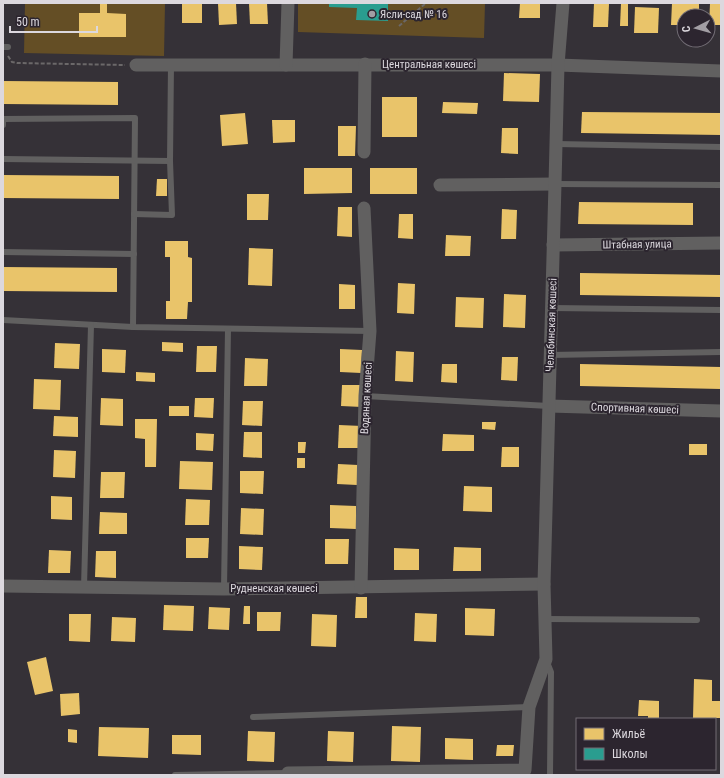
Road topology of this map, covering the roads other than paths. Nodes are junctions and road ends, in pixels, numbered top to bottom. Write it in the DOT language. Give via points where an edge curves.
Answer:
graph roads {
  1 [pos="288,3"];
  2 [pos="563,3"];
  3 [pos="171,64"];
  4 [pos="366,64"];
  5 [pos="136,65"];
  6 [pos="286,65"];
  7 [pos="558,65"];
  8 [pos="721,71"];
  9 [pos="3,125"];
  10 [pos="556,144"];
  11 [pos="721,147"];
  12 [pos="364,152"];
  13 [pos="3,159"];
  14 [pos="135,161"];
  15 [pos="170,161"];
  16 [pos="555,184"];
  17 [pos="440,185"];
  18 [pos="721,185"];
  19 [pos="364,208"];
  20 [pos="134,214"];
  21 [pos="721,243"];
  22 [pos="553,245"];
  23 [pos="3,252"];
  24 [pos="134,254"];
  25 [pos="552,308"];
  26 [pos="721,310"];
  27 [pos="3,320"];
  28 [pos="91,325"];
  29 [pos="133,327"];
  30 [pos="228,329"];
  31 [pos="370,331"];
  32 [pos="721,352"];
  33 [pos="550,355"];
  34 [pos="365,396"];
  35 [pos="549,406"];
  36 [pos="721,411"];
  37 [pos="544,584"];
  38 [pos="3,586"];
  39 [pos="84,587"];
  40 [pos="361,588"];
  41 [pos="224,589"];
  42 [pos="546,618"];
  43 [pos="697,620"];
  44 [pos="546,659"];
  45 [pos="529,707"];
  46 [pos="253,716"];
  47 [pos="288,774"];
  48 [pos="175,775"];
  49 [pos="550,775"];
  1 -- 6 [label="street"];
  2 -- 7 [label="street, Челябинская көшесі"];
  3 -- 5 [label="street, Центральная көшесі"];
  3 -- 6 [label="street, Центральная көшесі"];
  3 -- 15 [label="lane"];
  4 -- 6 [label="street, Центральная көшесі"];
  4 -- 7 [label="street, Центральная көшесі"];
  4 -- 12 [label="street"];
  7 -- 8 [label="street, Центральная көшесі"];
  7 -- 10 [label="street, Челябинская көшесі"];
  9 -- 14 [label="lane" via="3,119 135,118"];
  10 -- 11 [label="lane"];
  10 -- 16 [label="street, Челябинская көшесі"];
  13 -- 14 [label="lane"];
  14 -- 15 [label="lane"];
  14 -- 20 [label="lane"];
  15 -- 20 [label="lane" via="172,215"];
  16 -- 17 [label="street"];
  16 -- 18 [label="lane"];
  16 -- 22 [label="street, Челябинская көшесі"];
  19 -- 31 [label="street, Водяная көшесі"];
  20 -- 24 [label="lane"];
  21 -- 22 [label="street, Штабная улица"];
  22 -- 25 [label="street, Челябинская көшесі"];
  23 -- 24 [label="lane"];
  24 -- 29 [label="lane"];
  25 -- 26 [label="lane"];
  25 -- 33 [label="street, Челябинская көшесі"];
  27 -- 28 [label="lane"];
  28 -- 29 [label="lane"];
  28 -- 39 [label="lane"];
  29 -- 30 [label="lane"];
  30 -- 31 [label="lane"];
  30 -- 41 [label="lane"];
  31 -- 34 [label="street, Водяная көшесі"];
  32 -- 33 [label="lane"];
  33 -- 35 [label="street, Челябинская көшесі"];
  34 -- 35 [label="lane"];
  34 -- 40 [label="street, Водяная көшесі"];
  35 -- 36 [label="street, Спортивная көшесі"];
  35 -- 37 [label="street, Челябинская көшесі"];
  37 -- 40 [label="street, Рудненская көшесі"];
  37 -- 42 [label="street, Челябинская көшесі"];
  38 -- 39 [label="street, Рудненская көшесі"];
  39 -- 41 [label="street, Рудненская көшесі"];
  40 -- 41 [label="street, Рудненская көшесі"];
  42 -- 43 [label="lane"];
  42 -- 44 [label="street, Челябинская көшесі"];
  44 -- 45 [label="street, Челябинская көшесі"];
  44 -- 49 [label="lane" via="551,672"];
  45 -- 46 [label="lane"];
  45 -- 47 [label="street, Челябинская көшесі" via="525,770"];
  47 -- 48 [label="lane"];
}
